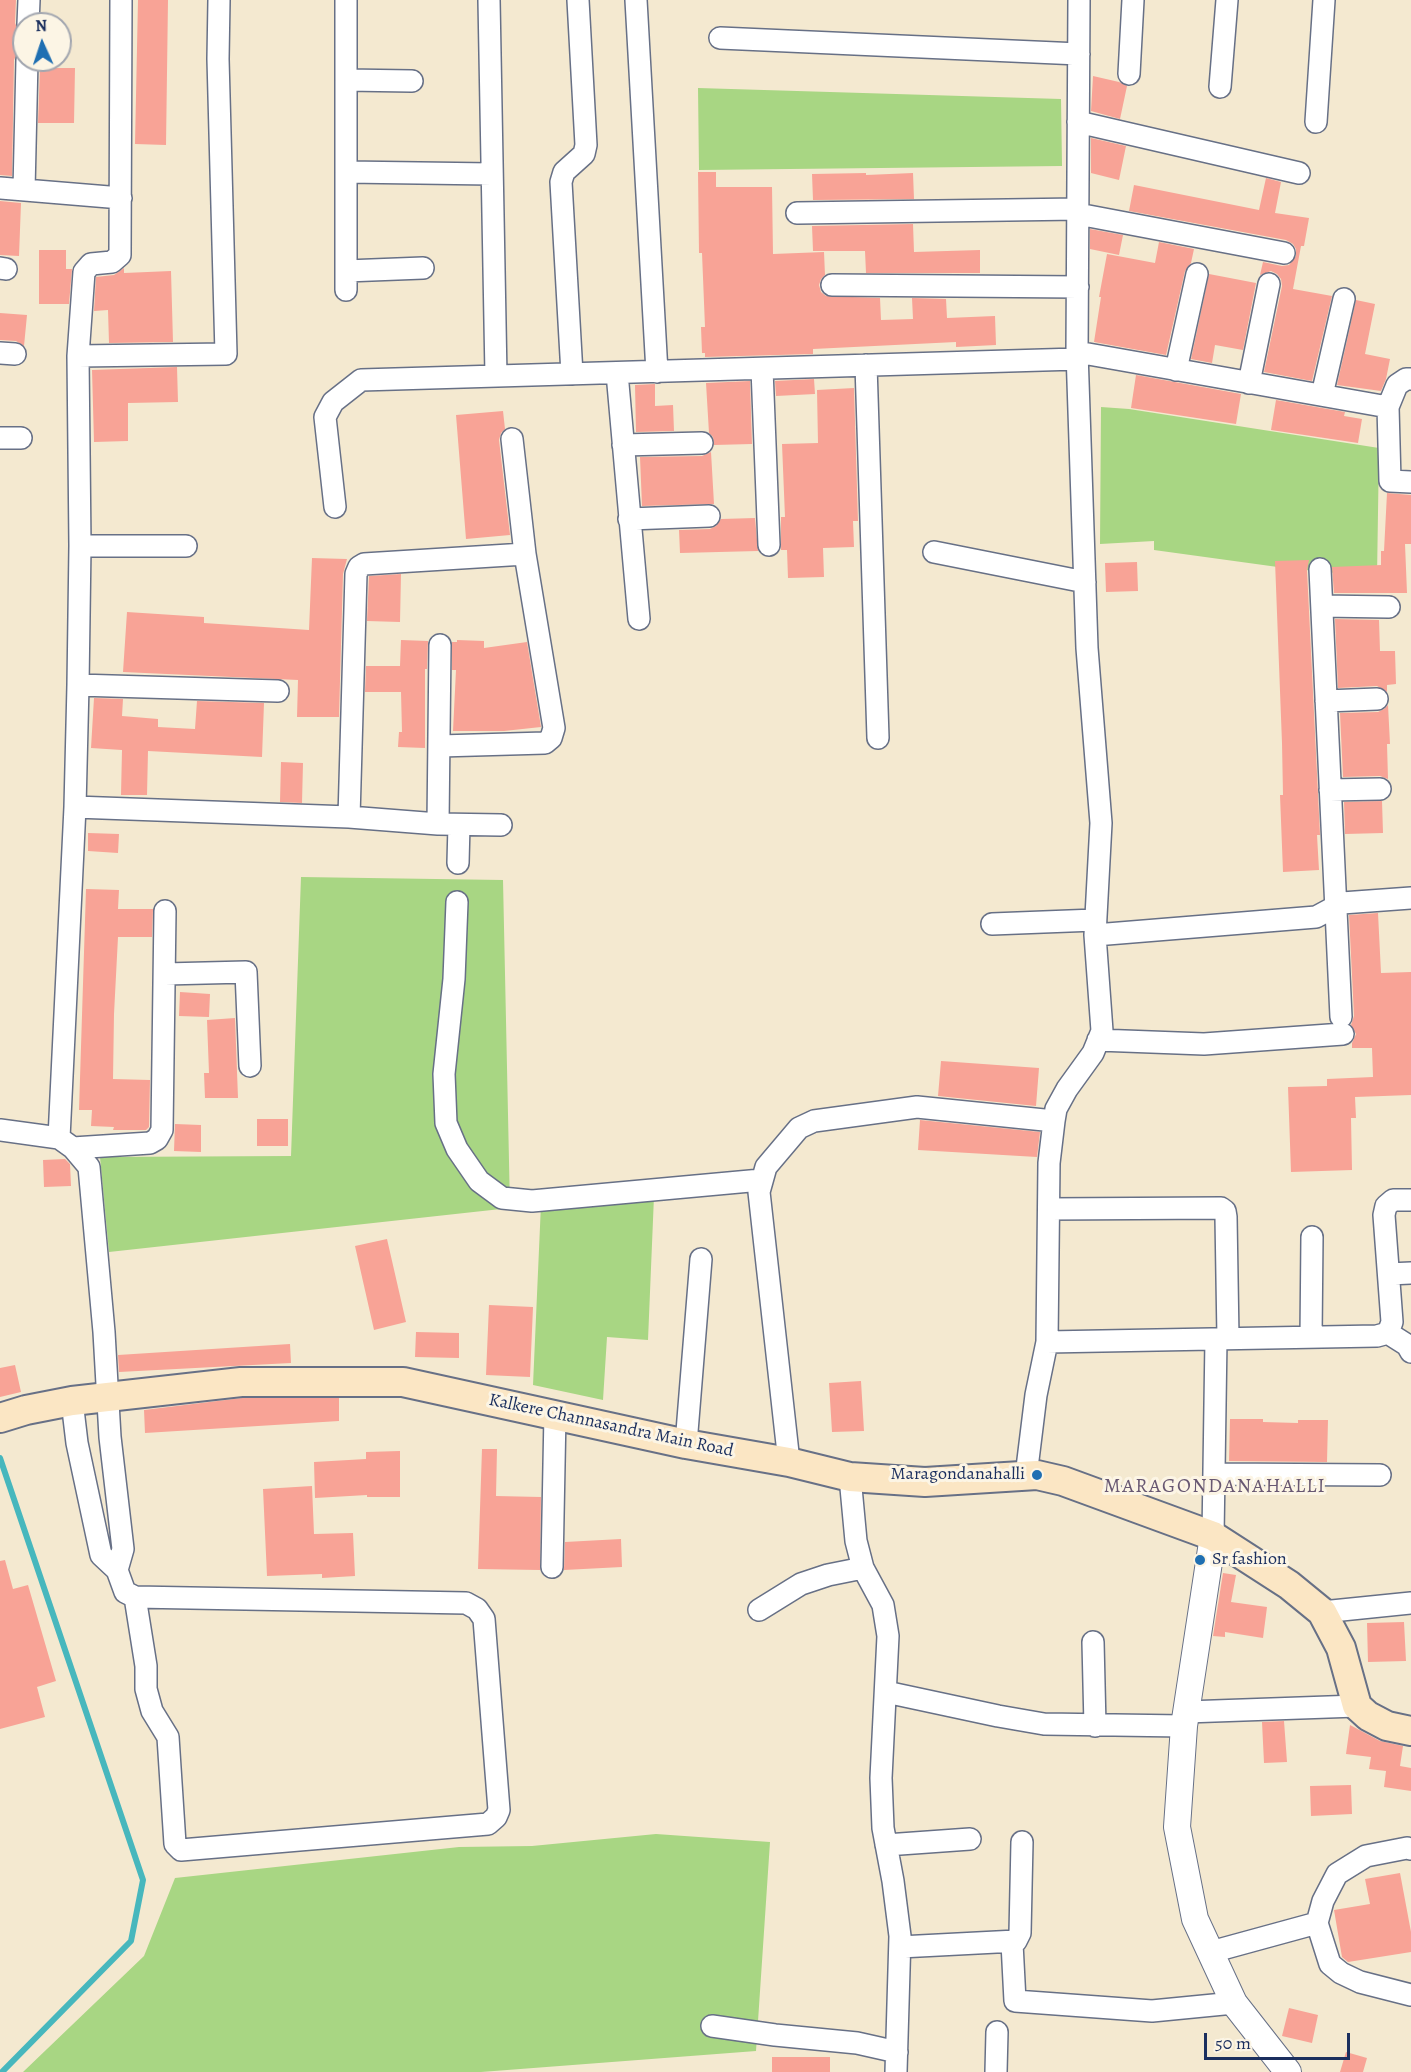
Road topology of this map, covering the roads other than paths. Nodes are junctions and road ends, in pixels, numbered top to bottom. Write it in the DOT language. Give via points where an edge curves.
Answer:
graph roads {
  1 [pos="121,0"];
  2 [pos="219,0"];
  3 [pos="346,0"];
  4 [pos="489,0"];
  5 [pos="578,0"];
  6 [pos="636,0"];
  7 [pos="1079,0"];
  8 [pos="1132,0"];
  9 [pos="1227,0"];
  10 [pos="1324,0"];
  11 [pos="720,38"];
  12 [pos="1079,54"];
  13 [pos="27,72"];
  14 [pos="1129,74"];
  15 [pos="346,80"];
  16 [pos="412,81"];
  17 [pos="1220,87"];
  18 [pos="1078,122"];
  19 [pos="1316,122"];
  20 [pos="346,172"];
  21 [pos="1299,173"];
  22 [pos="492,174"];
  23 [pos="0,188"];
  24 [pos="24,190"];
  25 [pos="121,198"];
  26 [pos="1078,212"];
  27 [pos="796,213"];
  28 [pos="1284,253"];
  29 [pos="423,268"];
  30 [pos="1197,274"];
  31 [pos="1269,284"];
  32 [pos="832,285"];
  33 [pos="1078,286"];
  34 [pos="1344,299"];
  35 [pos="78,356"];
  36 [pos="1077,356"];
  37 [pos="866,365"];
  38 [pos="762,369"];
  39 [pos="1176,370"];
  40 [pos="657,372"];
  41 [pos="617,373"];
  42 [pos="572,374"];
  43 [pos="496,376"];
  44 [pos="1411,379"];
  45 [pos="1249,383"];
  46 [pos="1322,395"];
  47 [pos="1388,407"];
  48 [pos="0,438"];
  49 [pos="21,438"];
  50 [pos="512,439"];
  51 [pos="702,443"];
  52 [pos="623,445"];
  53 [pos="1411,482"];
  54 [pos="335,507"];
  55 [pos="709,516"];
  56 [pos="629,519"];
  57 [pos="769,545"];
  58 [pos="80,546"];
  59 [pos="186,546"];
  60 [pos="934,552"];
  61 [pos="525,555"];
  62 [pos="1320,569"];
  63 [pos="1085,582"];
  64 [pos="1322,606"];
  65 [pos="1389,607"];
  66 [pos="639,619"];
  67 [pos="440,645"];
  68 [pos="78,685"];
  69 [pos="278,691"];
  70 [pos="1377,699"];
  71 [pos="1326,701"];
  72 [pos="878,738"];
  73 [pos="440,746"];
  74 [pos="1380,789"];
  75 [pos="1330,790"];
  76 [pos="75,807"];
  77 [pos="349,817"];
  78 [pos="438,824"];
  79 [pos="459,825"];
  80 [pos="501,825"];
  81 [pos="458,863"];
  82 [pos="1411,898"];
  83 [pos="456,902"];
  84 [pos="1336,906"];
  85 [pos="165,911"];
  86 [pos="992,924"];
  87 [pos="1095,927"];
  88 [pos="165,974"];
  89 [pos="1098,1040"];
  90 [pos="250,1066"];
  91 [pos="1054,1121"];
  92 [pos="0,1130"];
  93 [pos="66,1143"];
  94 [pos="761,1180"];
  95 [pos="1411,1200"];
  96 [pos="1049,1209"];
  97 [pos="1312,1237"];
  98 [pos="701,1259"];
  99 [pos="1411,1273"];
  100 [pos="1389,1275"];
  101 [pos="1389,1333"];
  102 [pos="1311,1337"];
  103 [pos="1222,1338"];
  104 [pos="1047,1342"];
  105 [pos="1411,1352"];
  106 [pos="107,1396"];
  107 [pos="72,1401"];
  108 [pos="555,1414"];
  109 [pos="0,1418"];
  110 [pos="686,1444"];
  111 [pos="789,1462"];
  112 [pos="1214,1474"];
  113 [pos="1380,1475"];
  114 [pos="1026,1476"];
  115 [pos="850,1477"];
  116 [pos="1213,1536"];
  117 [pos="552,1567"];
  118 [pos="863,1568"];
  119 [pos="117,1570"];
  120 [pos="135,1597"];
  121 [pos="1411,1603"];
  122 [pos="759,1610"];
  123 [pos="1322,1612"];
  124 [pos="1093,1642"];
  125 [pos="886,1692"];
  126 [pos="1357,1706"];
  127 [pos="1185,1719"];
  128 [pos="1095,1726"];
  129 [pos="1411,1731"];
  130 [pos="970,1839"];
  131 [pos="1022,1842"];
  132 [pos="886,1845"];
  133 [pos="1411,1849"];
  134 [pos="1317,1923"];
  135 [pos="1012,1942"];
  136 [pos="900,1947"];
  137 [pos="1210,1952"];
  138 [pos="1411,1995"];
  139 [pos="1234,2003"];
  140 [pos="712,2026"];
  141 [pos="997,2032"];
  142 [pos="896,2062"];
  143 [pos="996,2072"];
  144 [pos="1288,2072"];
  1 -- 25 [label="street"];
  2 -- 35 [label="street" via="226,354"];
  3 -- 15 [label="street"];
  4 -- 22 [label="street"];
  5 -- 42 [label="street" via="586,145 584,154 564,172 561,182"];
  6 -- 40 [label="street"];
  7 -- 12 [label="street"];
  8 -- 14 [label="street"];
  9 -- 17 [label="street"];
  10 -- 19 [label="street"];
  11 -- 12 [label="street"];
  12 -- 18 [label="street"];
  13 -- 24 [label="street"];
  15 -- 16 [label="street"];
  15 -- 20 [label="street"];
  18 -- 21 [label="street"];
  18 -- 26 [label="street"];
  20 -- 22 [label="street"];
  20 -- 29 [label="street" via="346,280"];
  22 -- 43 [label="street"];
  23 -- 24 [label="street"];
  24 -- 25 [label="street"];
  25 -- 35 [label="street" via="120,255 112,262 91,264 84,272"];
  26 -- 27 [label="street"];
  26 -- 28 [label="street"];
  26 -- 33 [label="street"];
  30 -- 39 [label="street"];
  31 -- 45 [label="street"];
  32 -- 33 [label="street"];
  33 -- 36 [label="street"];
  34 -- 46 [label="street"];
  35 -- 58 [label="street"];
  36 -- 37 [label="street"];
  36 -- 39 [label="street"];
  36 -- 63 [label="street"];
  37 -- 38 [label="street"];
  37 -- 72 [label="street"];
  38 -- 40 [label="street"];
  38 -- 57 [label="street"];
  39 -- 45 [label="street"];
  40 -- 41 [label="street"];
  41 -- 42 [label="street"];
  41 -- 52 [label="street"];
  42 -- 43 [label="street"];
  43 -- 54 [label="street" via="362,380 333,402 325,417"];
  44 -- 47 [label="street" via="1397,386"];
  45 -- 46 [label="street"];
  46 -- 47 [label="street"];
  47 -- 53 [label="street" via="1390,481"];
  48 -- 49 [label="street"];
  50 -- 61 [label="street"];
  51 -- 52 [label="street"];
  52 -- 56 [label="street"];
  55 -- 56 [label="street"];
  56 -- 66 [label="street"];
  58 -- 59 [label="street"];
  58 -- 68 [label="street"];
  60 -- 63 [label="street"];
  61 -- 73 [label="street" via="554,728 551,738 545,743"];
  61 -- 77 [label="street" via="359,567"];
  62 -- 64 [label="street"];
  63 -- 87 [label="street" via="1101,823"];
  64 -- 65 [label="street"];
  64 -- 71 [label="street"];
  67 -- 73 [label="street"];
  68 -- 69 [label="street"];
  68 -- 76 [label="street"];
  70 -- 71 [label="street"];
  71 -- 75 [label="street"];
  73 -- 78 [label="street"];
  74 -- 75 [label="street"];
  75 -- 84 [label="street"];
  76 -- 77 [label="street"];
  76 -- 93 [label="street"];
  77 -- 78 [label="street"];
  78 -- 79 [label="street"];
  79 -- 80 [label="street"];
  79 -- 81 [label="street"];
  82 -- 84 [label="street"];
  83 -- 94 [label="street" via="454,979 444,1074 446,1123 457,1149 479,1181 502,1198 532,1202"];
  84 -- 87 [label="street" via="1316,917"];
  84 -- 89 [label="street" via="1342,1026 1204,1044"];
  85 -- 88 [label="street"];
  86 -- 87 [label="street"];
  87 -- 89 [label="street" via="1102,1031"];
  88 -- 90 [label="street" via="246,972"];
  88 -- 93 [label="street" via="162,1130 158,1139 150,1143"];
  89 -- 91 [label="street" via="1056,1109"];
  91 -- 94 [label="street" via="917,1107 814,1121 799,1128 766,1167"];
  91 -- 96 [label="street"];
  92 -- 93 [label="street"];
  93 -- 106 [label="street" via="89,1167"];
  94 -- 111 [label="street" via="759,1192"];
  95 -- 100 [label="street" via="1393,1200 1386,1206"];
  96 -- 103 [label="street" via="1221,1208 1226,1217"];
  96 -- 104 [label="street"];
  97 -- 102 [label="street"];
  98 -- 110 [label="street"];
  99 -- 100 [label="street"];
  100 -- 101 [label="street"];
  101 -- 102 [label="street"];
  101 -- 105 [label="street"];
  102 -- 103 [label="street"];
  103 -- 104 [label="street"];
  103 -- 112 [label="street"];
  104 -- 114 [label="street"];
  106 -- 107 [label="main road, Kalkere Channasandra Main Road"];
  106 -- 108 [label="main road, Kalkere Channasandra Main Road" via="241,1382 403,1382"];
  106 -- 119 [label="street" via="123,1549"];
  107 -- 109 [label="main road, Kalkere Channasandra Main Road"];
  107 -- 119 [label="street" via="101,1555"];
  108 -- 110 [label="main road, Kalkere Channasandra Main Road"];
  108 -- 117 [label="street"];
  110 -- 111 [label="main road, Kalkere Channasandra Main Road"];
  111 -- 115 [label="main road, Kalkere Channasandra Main Road"];
  112 -- 113 [label="street"];
  112 -- 116 [label="street"];
  114 -- 115 [label="main road, Kalkere Channasandra Main Road" via="925,1482"];
  114 -- 116 [label="main road, Kalkere Channasandra Main Road" via="1063,1481"];
  115 -- 118 [label="street" via="856,1541"];
  116 -- 123 [label="main road, Kalkere Channasandra Main Road" via="1289,1585"];
  116 -- 127 [label="street"];
  118 -- 122 [label="street" via="801,1584"];
  118 -- 125 [label="street" via="883,1605 888,1636"];
  119 -- 120 [label="street" via="125,1592"];
  120 -- 120 [label="street" via="146,1689 152,1711 168,1737 175,1844 182,1850 488,1824 496,1817 499,1810 484,1619 477,1609 466,1603"];
  121 -- 123 [label="street"];
  123 -- 126 [label="main road" via="1341,1648"];
  124 -- 128 [label="street"];
  125 -- 128 [label="street" via="1044,1724"];
  125 -- 132 [label="street" via="881,1778"];
  126 -- 127 [label="street"];
  126 -- 129 [label="main road" via="1387,1726"];
  127 -- 128 [label="street"];
  127 -- 137 [label="street" via="1177,1827 1195,1919"];
  130 -- 132 [label="street"];
  131 -- 135 [label="street" via="1020,1934"];
  132 -- 136 [label="street"];
  133 -- 134 [label="street" via="1366,1856 1337,1874"];
  134 -- 137 [label="street"];
  134 -- 138 [label="street" via="1330,1964 1341,1973 1359,1982"];
  135 -- 136 [label="street"];
  135 -- 139 [label="street" via="1015,2001 1152,2011"];
  136 -- 142 [label="street"];
  137 -- 139 [label="street"];
  139 -- 144 [label="street"];
  140 -- 142 [label="street" via="857,2043"];
  141 -- 143 [label="street"];
}
